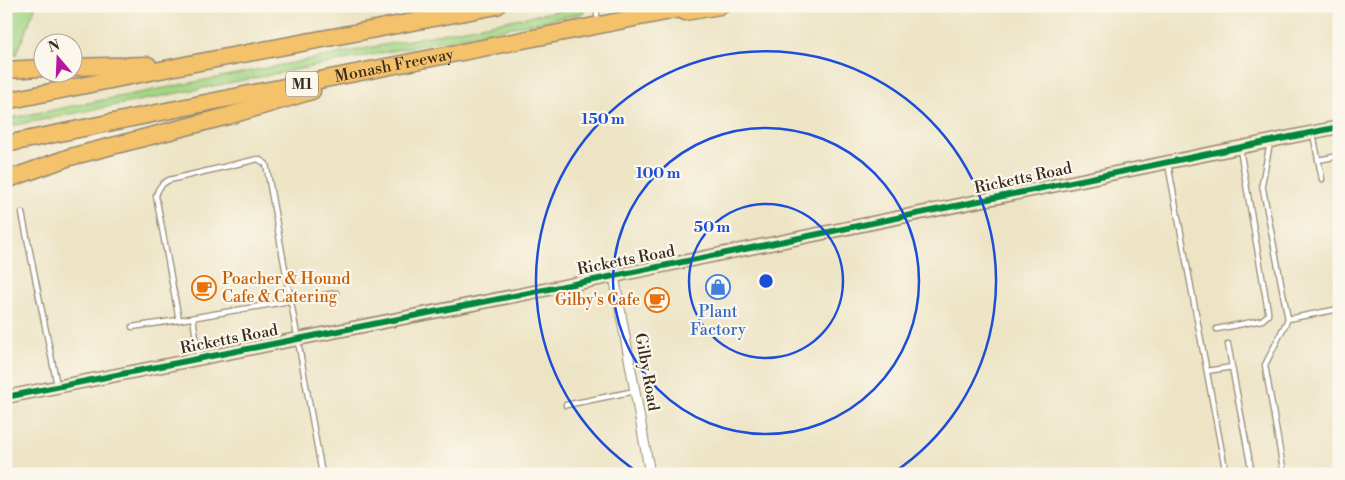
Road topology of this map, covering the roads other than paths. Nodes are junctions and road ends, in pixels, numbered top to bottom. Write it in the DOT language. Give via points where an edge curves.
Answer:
graph roads {
  1 [pos="497,6"];
  2 [pos="603,6"];
  3 [pos="696,6"];
  4 [pos="720,6"];
  5 [pos="599,25"];
  6 [pos="195,63"];
  7 [pos="393,66"];
  8 [pos="82,67"];
  9 [pos="32,69"];
  10 [pos="6,70"];
  11 [pos="6,101"];
  12 [pos="1339,127"];
  13 [pos="1313,132"];
  14 [pos="1270,141"];
  15 [pos="6,144"];
  16 [pos="1240,148"];
  17 [pos="1339,156"];
  18 [pos="1318,160"];
  19 [pos="1168,162"];
  20 [pos="1322,179"];
  21 [pos="6,180"];
  22 [pos="22,214"];
  23 [pos="614,276"];
  24 [pos="336,293"];
  25 [pos="292,301"];
  26 [pos="1339,308"];
  27 [pos="192,318"];
  28 [pos="1288,319"];
  29 [pos="178,320"];
  30 [pos="132,327"];
  31 [pos="1216,329"];
  32 [pos="299,339"];
  33 [pos="1228,344"];
  34 [pos="199,358"];
  35 [pos="1232,367"];
  36 [pos="1207,371"];
  37 [pos="57,387"];
  38 [pos="635,391"];
  39 [pos="6,397"];
  40 [pos="566,405"];
  41 [pos="322,474"];
  42 [pos="650,474"];
  43 [pos="1226,474"];
  44 [pos="1252,474"];
  45 [pos="1284,474"];
  1 -- 6 [label="highway"];
  2 -- 5 [label="lane" via="596,8"];
  3 -- 5 [label="highway, Monash Freeway / M1"];
  4 -- 5 [label="highway"];
  5 -- 7 [label="highway, Monash Freeway / M1"];
  6 -- 8 [label="highway"];
  6 -- 11 [label="highway"];
  7 -- 15 [label="highway, Monash Freeway / M1"];
  7 -- 21 [label="highway" via="228,116 70,157"];
  9 -- 10 [label="highway"];
  12 -- 13 [label="street, Ricketts Road"];
  13 -- 14 [label="street, Ricketts Road"];
  13 -- 18 [label="lane"];
  14 -- 16 [label="street, Ricketts Road"];
  14 -- 28 [label="lane" via="1262,184"];
  16 -- 19 [label="street, Ricketts Road"];
  16 -- 31 [label="lane" via="1268,311 1262,320"];
  17 -- 18 [label="lane"];
  18 -- 20 [label="lane"];
  19 -- 23 [label="street, Ricketts Road"];
  19 -- 36 [label="lane"];
  22 -- 37 [label="lane"];
  23 -- 32 [label="street, Ricketts Road"];
  23 -- 38 [label="street, Gilby Road"];
  24 -- 25 [label="lane"];
  25 -- 27 [label="lane"];
  25 -- 29 [label="lane" via="266,164 258,159 169,180 158,189 156,196"];
  25 -- 32 [label="lane"];
  26 -- 28 [label="lane"];
  27 -- 29 [label="lane"];
  27 -- 34 [label="lane"];
  28 -- 45 [label="lane" via="1265,365"];
  29 -- 30 [label="lane"];
  32 -- 34 [label="street, Ricketts Road"];
  32 -- 41 [label="lane"];
  33 -- 35 [label="lane"];
  34 -- 37 [label="street, Ricketts Road"];
  35 -- 36 [label="lane"];
  35 -- 44 [label="lane"];
  36 -- 43 [label="lane"];
  37 -- 39 [label="street, Ricketts Road"];
  38 -- 40 [label="lane"];
  38 -- 42 [label="street, Gilby Road"];
}
